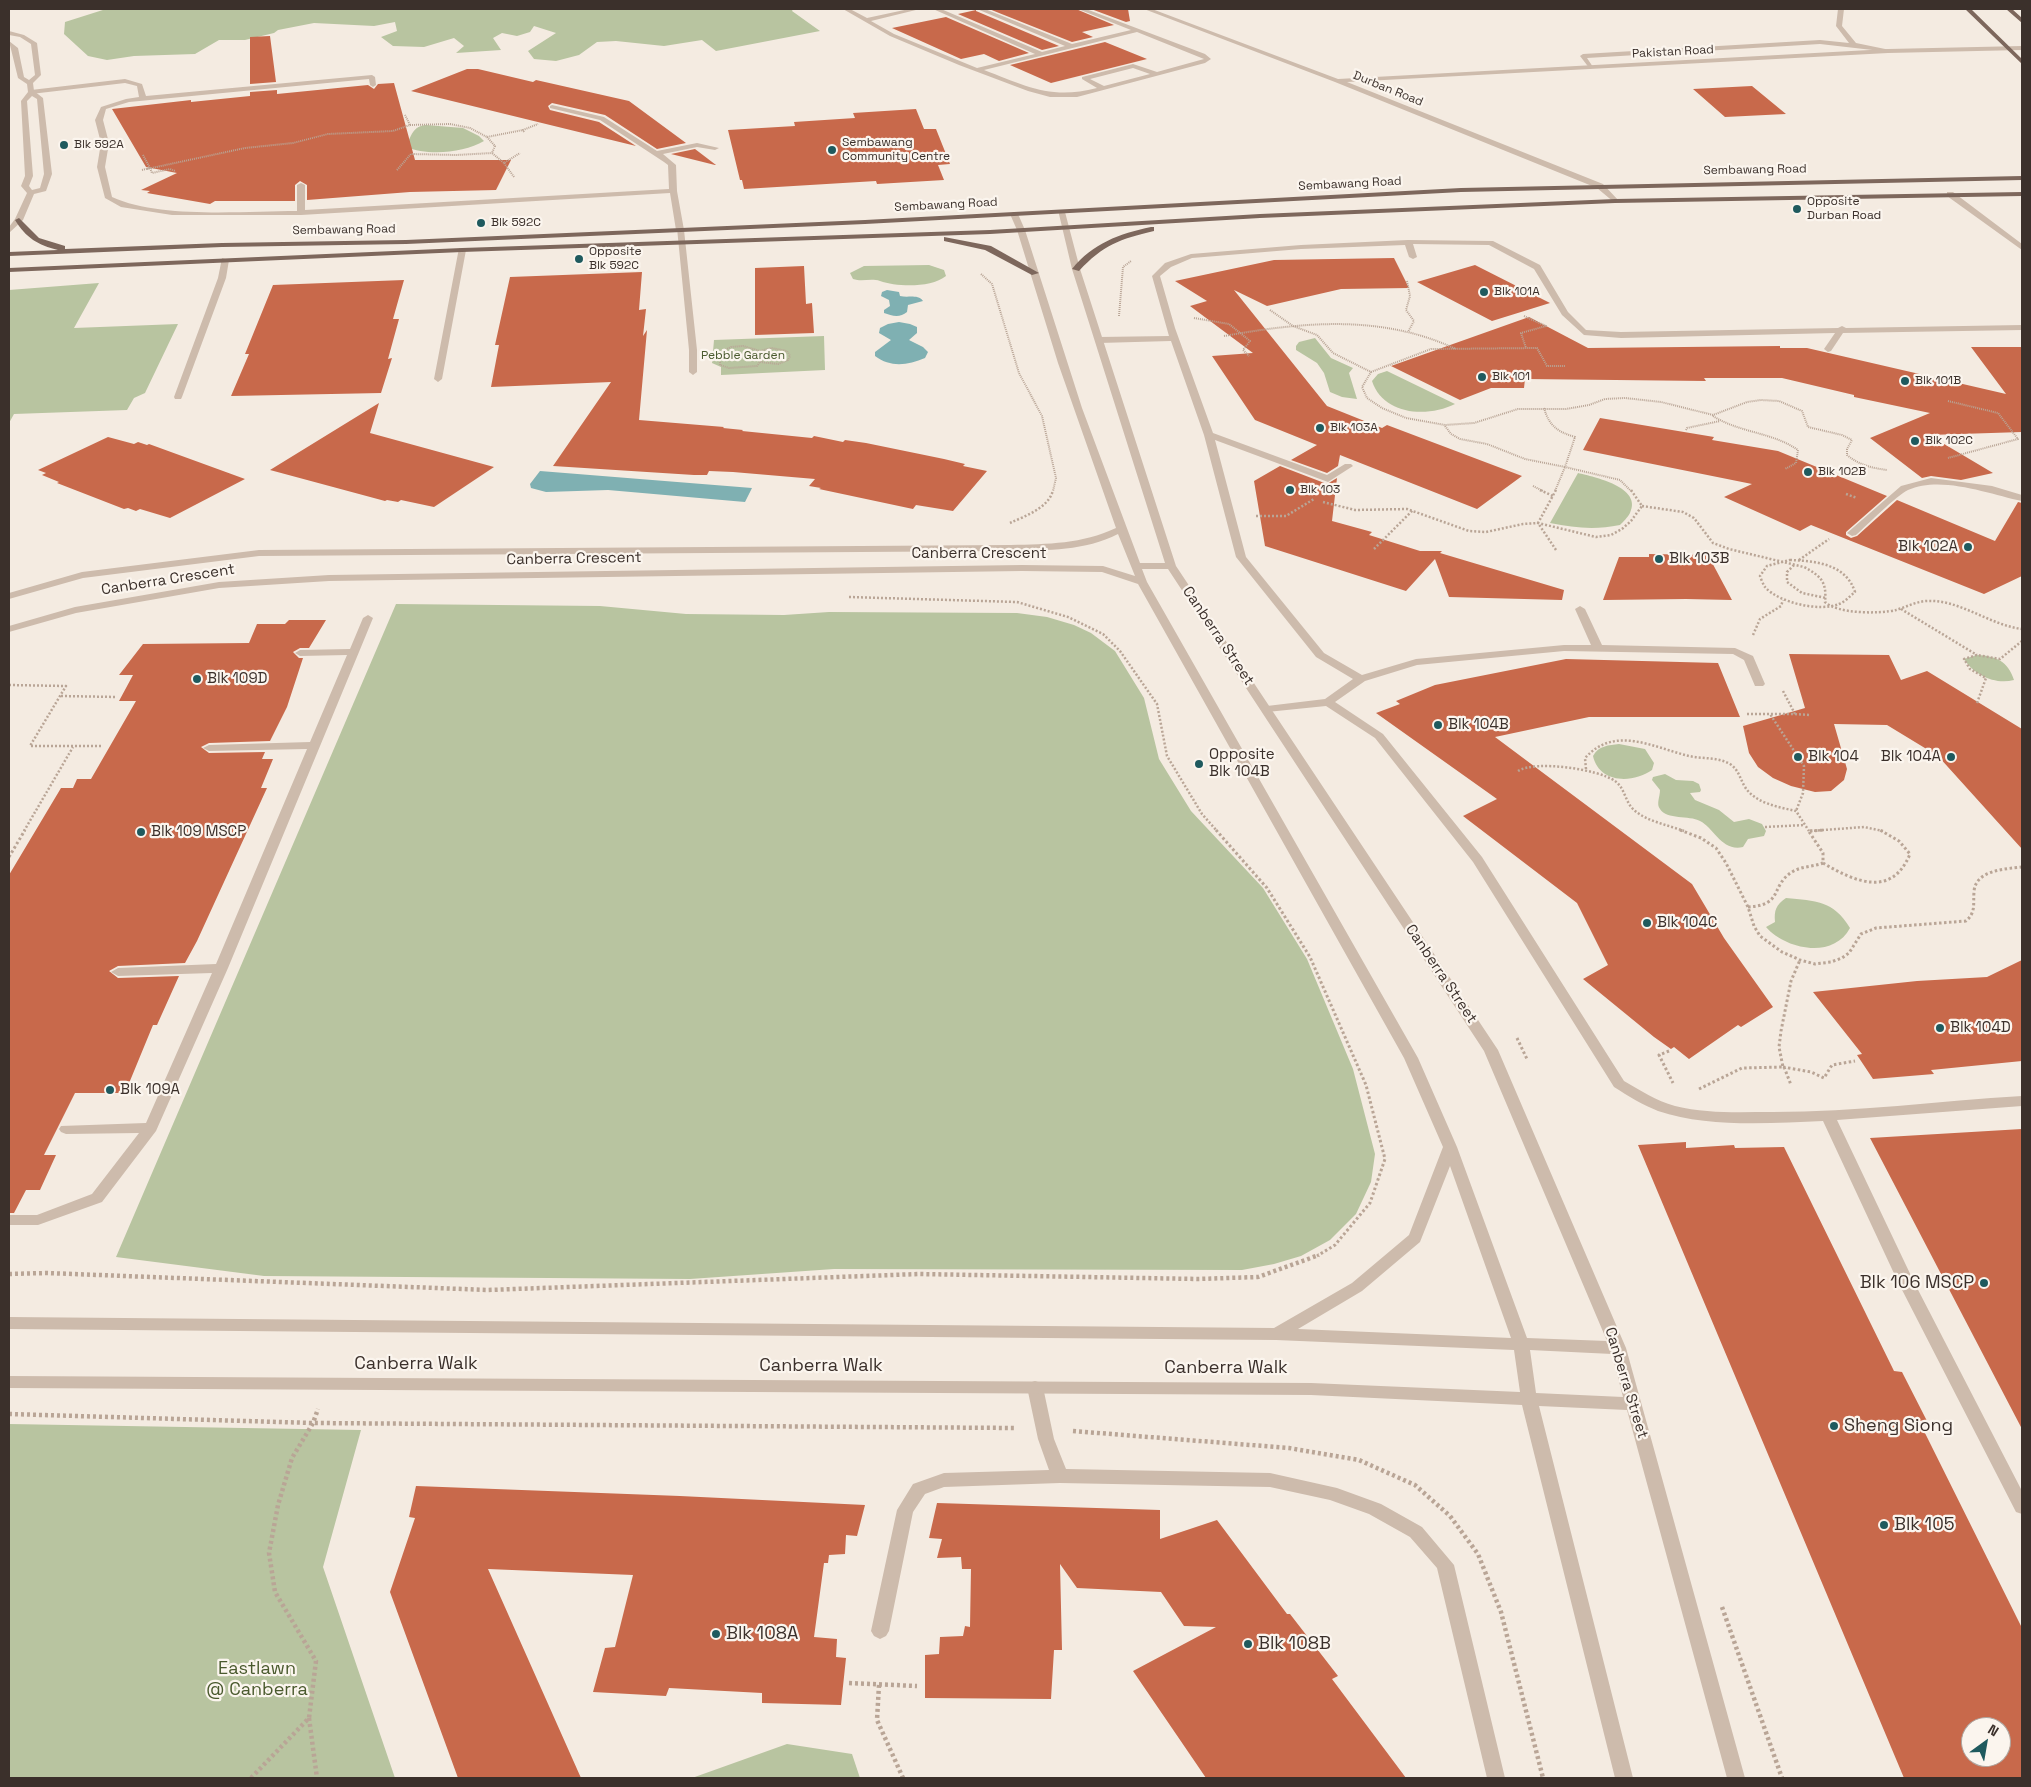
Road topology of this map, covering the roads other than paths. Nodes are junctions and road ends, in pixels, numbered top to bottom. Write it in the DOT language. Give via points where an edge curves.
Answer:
graph roads {
  1 [pos="846,9"];
  2 [pos="917,9"];
  3 [pos="936,9"];
  4 [pos="980,9"];
  5 [pos="1081,9"];
  6 [pos="1147,9"];
  7 [pos="1841,9"];
  8 [pos="1968,9"];
  9 [pos="2009,9"];
  10 [pos="866,20"];
  11 [pos="2022,21"];
  12 [pos="1138,30"];
  13 [pos="11,34"];
  14 [pos="9,43"];
  15 [pos="1854,45"];
  16 [pos="1073,46"];
  17 [pos="2010,48"];
  18 [pos="2022,48"];
  19 [pos="1888,51"];
  20 [pos="1042,54"];
  21 [pos="2022,62"];
  22 [pos="1590,67"];
  23 [pos="977,70"];
  24 [pos="1157,74"];
  25 [pos="1337,81"];
  26 [pos="30,83"];
  27 [pos="373,84"];
  28 [pos="1103,88"];
  29 [pos="31,92"];
  30 [pos="143,98"];
  31 [pos="552,107"];
  32 [pos="714,148"];
  33 [pos="656,153"];
  34 [pos="2022,178"];
  35 [pos="301,186"];
  36 [pos="1600,186"];
  37 [pos="673,191"];
  38 [pos="31,193"];
  39 [pos="1950,194"];
  40 [pos="2022,194"];
  41 [pos="1615,201"];
  42 [pos="1061,212"];
  43 [pos="301,213"];
  44 [pos="1014,214"];
  45 [pos="19,220"];
  46 [pos="1188,220"];
  47 [pos="1065,228"];
  48 [pos="680,230"];
  49 [pos="1022,230"];
  50 [pos="9,231"];
  51 [pos="915,234"];
  52 [pos="1408,242"];
  53 [pos="680,243"];
  54 [pos="2022,248"];
  55 [pos="462,250"];
  56 [pos="76,252"];
  57 [pos="9,254"];
  58 [pos="1414,257"];
  59 [pos="225,260"];
  60 [pos="1076,269"];
  61 [pos="9,270"];
  62 [pos="1034,273"];
  63 [pos="2022,327"];
  64 [pos="1842,329"];
  65 [pos="1176,338"];
  66 [pos="1100,340"];
  67 [pos="1828,349"];
  68 [pos="693,372"];
  69 [pos="438,379"];
  70 [pos="178,397"];
  71 [pos="1209,435"];
  72 [pos="1348,466"];
  73 [pos="2022,498"];
  74 [pos="1122,529"];
  75 [pos="1852,533"];
  76 [pos="1136,566"];
  77 [pos="1171,566"];
  78 [pos="1142,582"];
  79 [pos="9,596"];
  80 [pos="1580,609"];
  81 [pos="368,618"];
  82 [pos="9,628"];
  83 [pos="1598,648"];
  84 [pos="354,652"];
  85 [pos="300,653"];
  86 [pos="1361,679"];
  87 [pos="1759,684"];
  88 [pos="1328,702"];
  89 [pos="1267,710"];
  90 [pos="314,745"];
  91 [pos="209,748"];
  92 [pos="221,968"];
  93 [pos="118,972"];
  94 [pos="2022,1101"];
  95 [pos="1828,1116"];
  96 [pos="151,1128"];
  97 [pos="66,1129"];
  98 [pos="1450,1148"];
  99 [pos="9,1220"];
  100 [pos="9,1323"];
  101 [pos="1276,1334"];
  102 [pos="1521,1344"];
  103 [pos="1618,1348"];
  104 [pos="9,1382"];
  105 [pos="1035,1387"];
  106 [pos="1529,1399"];
  107 [pos="1634,1404"];
  108 [pos="1060,1476"];
  109 [pos="2022,1507"];
  110 [pos="880,1631"];
  111 [pos="1496,1778"];
  112 [pos="1624,1778"];
  113 [pos="1736,1778"];
  1 -- 10 [label="street"];
  2 -- 10 [label="street"];
  3 -- 20 [label="street"];
  4 -- 16 [label="street"];
  5 -- 12 [label="street"];
  6 -- 25 [label="street, Durban Road"];
  7 -- 15 [label="street" via="1839,26"];
  8 -- 17 [label="main road"];
  9 -- 11 [label="main road"];
  10 -- 23 [label="street" via="892,35"];
  12 -- 16 [label="street"];
  12 -- 24 [label="street" via="1208,59"];
  13 -- 26 [label="street" via="34,43 38,75"];
  14 -- 26 [label="street" via="17,52 21,78"];
  15 -- 19 [label="street"];
  15 -- 22 [label="street" via="1820,42 1583,56"];
  16 -- 20 [label="street"];
  17 -- 18 [label="street, Pakistan Road"];
  17 -- 19 [label="street, Pakistan Road"];
  17 -- 21 [label="main road"];
  19 -- 22 [label="street, Pakistan Road"];
  20 -- 23 [label="street"];
  22 -- 25 [label="street, Pakistan Road"];
  23 -- 28 [label="street" via="1050,94 1076,95"];
  24 -- 28 [label="street"];
  24 -- 28 [label="street" via="1133,66 1084,78"];
  25 -- 36 [label="street, Durban Road"];
  26 -- 29 [label="street"];
  27 -- 30 [label="street" via="372,77 229,94"];
  29 -- 30 [label="street" via="125,81 140,85"];
  29 -- 38 [label="street" via="24,100 29,176 25,186"];
  29 -- 38 [label="street" via="40,98 48,174 43,189"];
  30 -- 43 [label="street" via="103,108 100,113 105,143 100,167 109,198 134,207 172,213"];
  31 -- 33 [label="street" via="602,118"];
  32 -- 33 [label="street" via="697,145"];
  33 -- 37 [label="street" via="672,165"];
  34 -- 36 [label="main road, Sembawang Road"];
  35 -- 43 [label="street"];
  36 -- 41 [label="street, Durban Road"];
  36 -- 42 [label="main road, Sembawang Road" via="1461,190"];
  37 -- 43 [label="street"];
  37 -- 48 [label="street"];
  38 -- 45 [label="street"];
  39 -- 40 [label="main road, Sembawang Road"];
  39 -- 41 [label="main road, Sembawang Road"];
  39 -- 54 [label="street"];
  41 -- 46 [label="main road, Sembawang Road"];
  42 -- 44 [label="main road, Sembawang Road"];
  42 -- 47 [label="street, Canberra Street"];
  44 -- 48 [label="main road, Sembawang Road"];
  44 -- 49 [label="street"];
  45 -- 50 [label="street"];
  45 -- 56 [label="main road" via="26,233 35,240"];
  46 -- 47 [label="main road, Sembawang Road"];
  46 -- 60 [label="main road" via="1110,240 1093,250"];
  47 -- 49 [label="main road, Sembawang Road"];
  47 -- 60 [label="street, Canberra Street"];
  48 -- 53 [label="street"];
  48 -- 56 [label="main road, Sembawang Road"];
  49 -- 51 [label="main road, Sembawang Road"];
  49 -- 62 [label="street"];
  51 -- 53 [label="main road, Sembawang Road"];
  51 -- 62 [label="main road" via="975,244"];
  52 -- 58 [label="street"];
  52 -- 64 [label="street" via="1490,243 1537,267 1565,313 1584,332 1621,335"];
  52 -- 65 [label="street" via="1191,256 1168,265 1156,276"];
  53 -- 55 [label="main road, Sembawang Road"];
  53 -- 68 [label="street"];
  55 -- 59 [label="main road, Sembawang Road"];
  55 -- 69 [label="street"];
  56 -- 57 [label="main road, Sembawang Road"];
  59 -- 61 [label="main road, Sembawang Road"];
  59 -- 70 [label="street" via="222,278"];
  60 -- 66 [label="street, Canberra Street"];
  62 -- 74 [label="street"];
  63 -- 64 [label="street"];
  64 -- 67 [label="street"];
  65 -- 66 [label="street"];
  65 -- 71 [label="street"];
  66 -- 77 [label="street, Canberra Street"];
  71 -- 72 [label="street" via="1328,478"];
  71 -- 86 [label="street" via="1241,557 1320,655"];
  73 -- 75 [label="street" via="1992,489 1931,481 1904,488"];
  74 -- 76 [label="street"];
  74 -- 79 [label="street, Canberra Crescent" via="1099,540 1063,546 1010,548 259,553 82,575"];
  76 -- 77 [label="street"];
  76 -- 78 [label="street"];
  77 -- 89 [label="street, Canberra Street"];
  78 -- 82 [label="street, Canberra Crescent" via="1103,568 329,578 219,584 75,610"];
  78 -- 98 [label="street" via="1411,1058"];
  80 -- 83 [label="street"];
  81 -- 84 [label="street"];
  83 -- 86 [label="street" via="1564,648 1416,662"];
  83 -- 87 [label="street" via="1736,652 1749,658"];
  84 -- 85 [label="street"];
  84 -- 90 [label="street"];
  86 -- 88 [label="street"];
  88 -- 89 [label="street"];
  88 -- 95 [label="street" via="1379,736 1478,860 1619,1084 1649,1102 1682,1112 1737,1117"];
  89 -- 103 [label="street, Canberra Street" via="1492,1050"];
  90 -- 91 [label="street"];
  90 -- 92 [label="street"];
  92 -- 93 [label="street"];
  92 -- 96 [label="street"];
  94 -- 95 [label="street"];
  95 -- 109 [label="street" via="1906,1282"];
  96 -- 97 [label="street"];
  96 -- 99 [label="street" via="97,1198 38,1220"];
  98 -- 101 [label="street" via="1415,1238 1357,1287"];
  98 -- 102 [label="street"];
  100 -- 101 [label="street"];
  101 -- 102 [label="street"];
  102 -- 103 [label="street"];
  102 -- 106 [label="street"];
  103 -- 107 [label="street, Canberra Street"];
  104 -- 105 [label="street, Canberra Walk"];
  105 -- 106 [label="street, Canberra Walk" via="1311,1389"];
  105 -- 108 [label="street"];
  106 -- 107 [label="street, Canberra Walk"];
  106 -- 112 [label="street"];
  107 -- 113 [label="street, Canberra Street"];
  108 -- 110 [label="street" via="944,1480 919,1489 905,1510"];
  108 -- 111 [label="street" via="1270,1480 1331,1493 1375,1509 1416,1532 1445,1565"];
}
